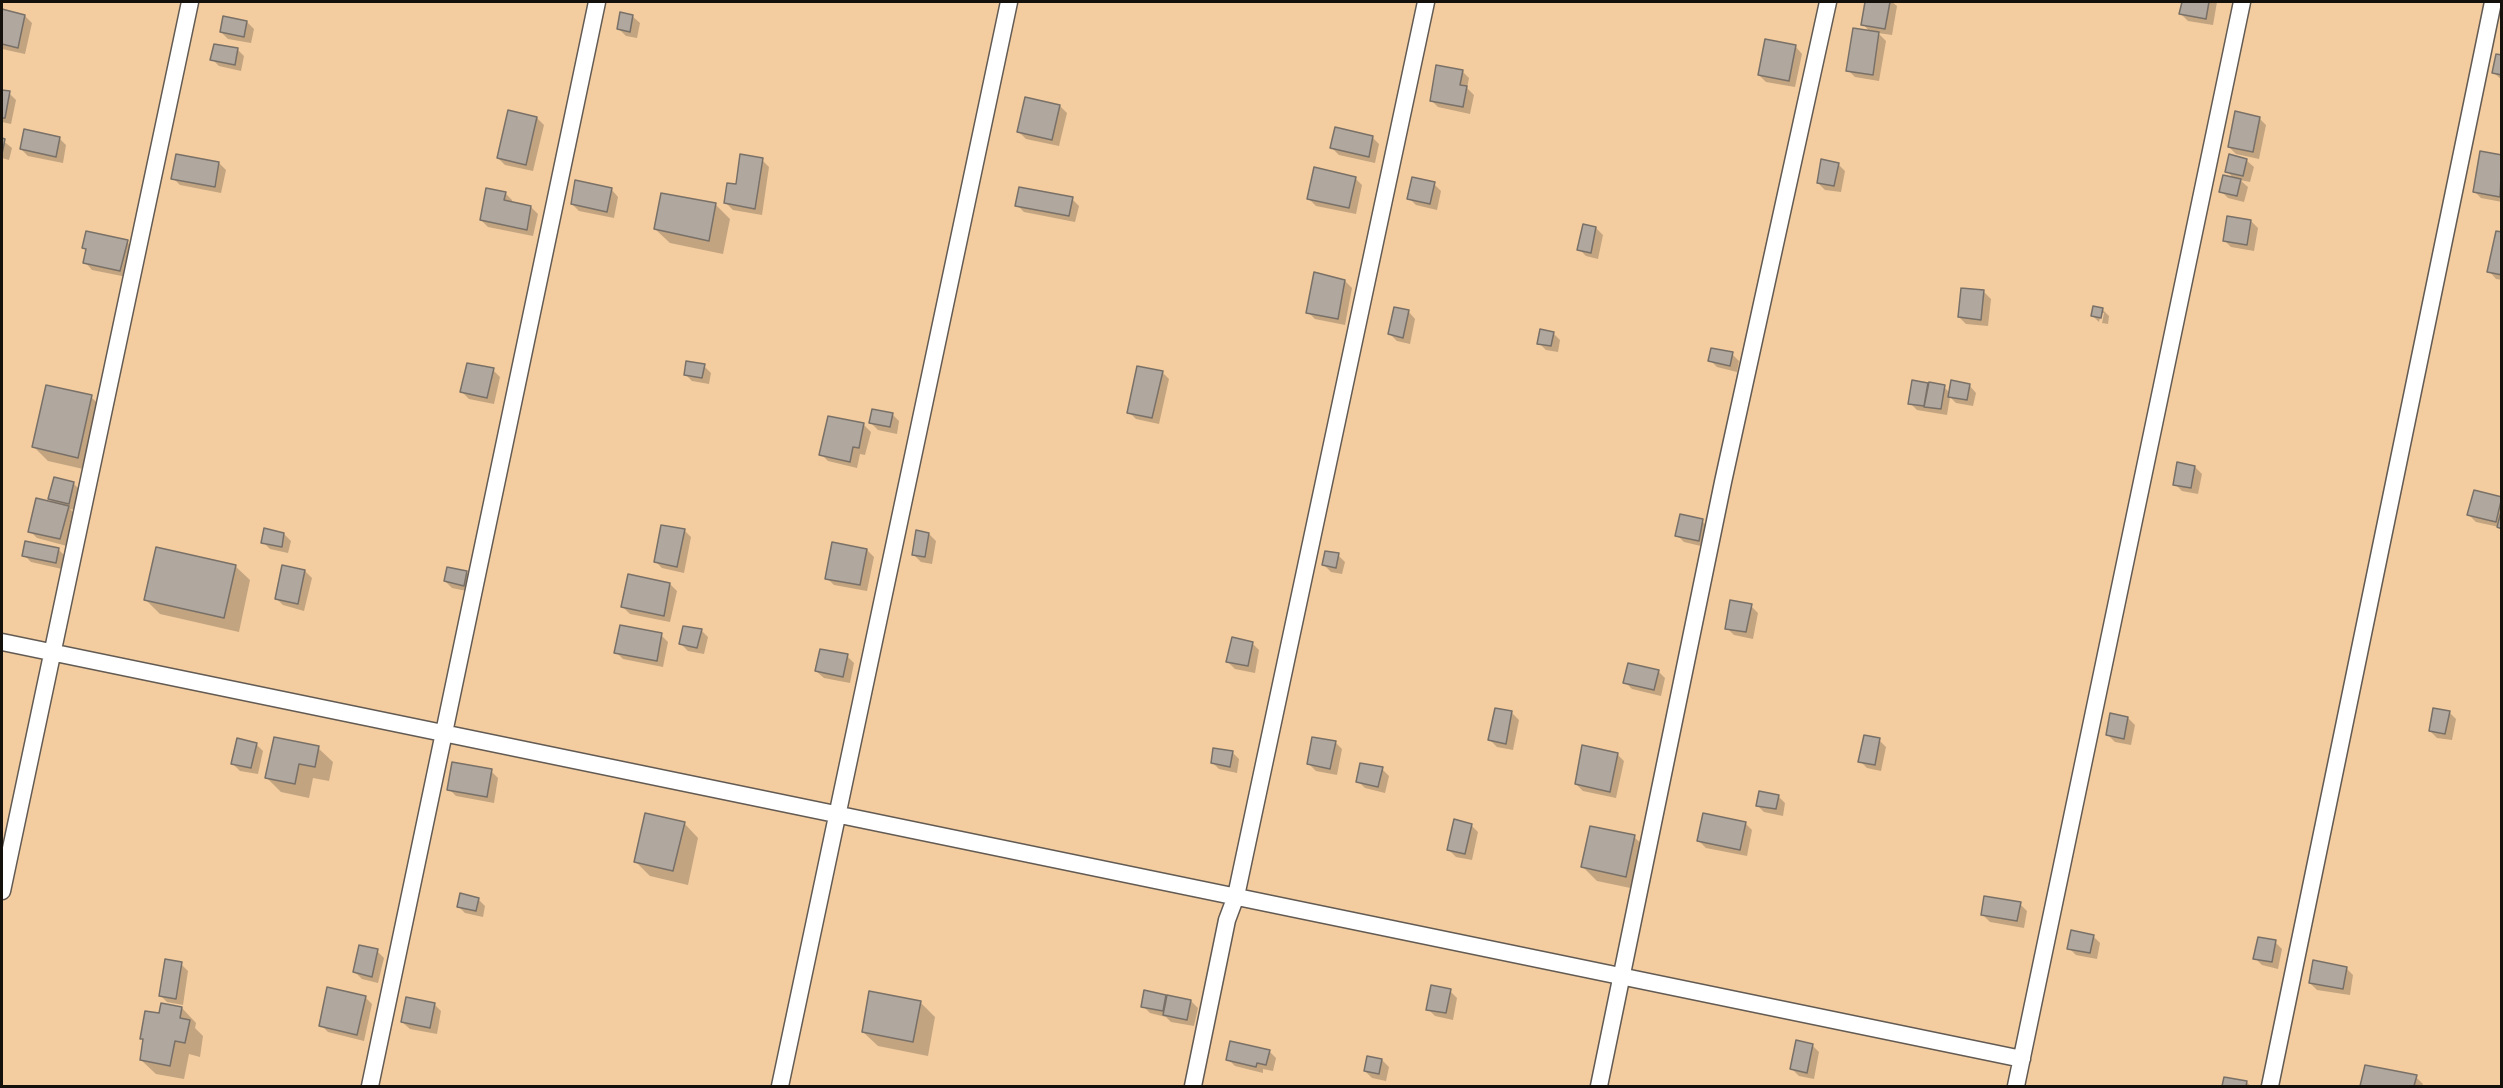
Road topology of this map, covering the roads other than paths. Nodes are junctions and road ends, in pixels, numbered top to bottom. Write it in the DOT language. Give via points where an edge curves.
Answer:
graph roads {
  1 [pos="190,2"];
  2 [pos="597,2"];
  3 [pos="1009,2"];
  4 [pos="1426,2"];
  5 [pos="1828,2"];
  6 [pos="2242,2"];
  7 [pos="2493,2"];
  8 [pos="2,642"];
  9 [pos="52,654"];
  10 [pos="442,735"];
  11 [pos="836,815"];
  12 [pos="2,891"];
  13 [pos="1236,896"];
  14 [pos="1623,977"];
  15 [pos="2022,1059"];
  16 [pos="370,1086"];
  17 [pos="780,1086"];
  18 [pos="1193,1086"];
  19 [pos="1599,1086"];
  20 [pos="2016,1086"];
  21 [pos="2270,1086"];
  1 -- 9 [label="lane"];
  2 -- 10 [label="lane"];
  3 -- 11 [label="lane"];
  4 -- 13 [label="lane"];
  5 -- 14 [label="lane" via="1723,482"];
  6 -- 15 [label="lane"];
  7 -- 21 [label="lane"];
  8 -- 9 [label="lane"];
  9 -- 10 [label="lane"];
  9 -- 12 [label="lane"];
  10 -- 11 [label="lane"];
  10 -- 16 [label="lane"];
  11 -- 13 [label="lane"];
  11 -- 17 [label="lane"];
  13 -- 14 [label="lane"];
  13 -- 18 [label="lane" via="1227,920"];
  14 -- 15 [label="lane"];
  14 -- 19 [label="lane"];
  15 -- 20 [label="lane"];
}
